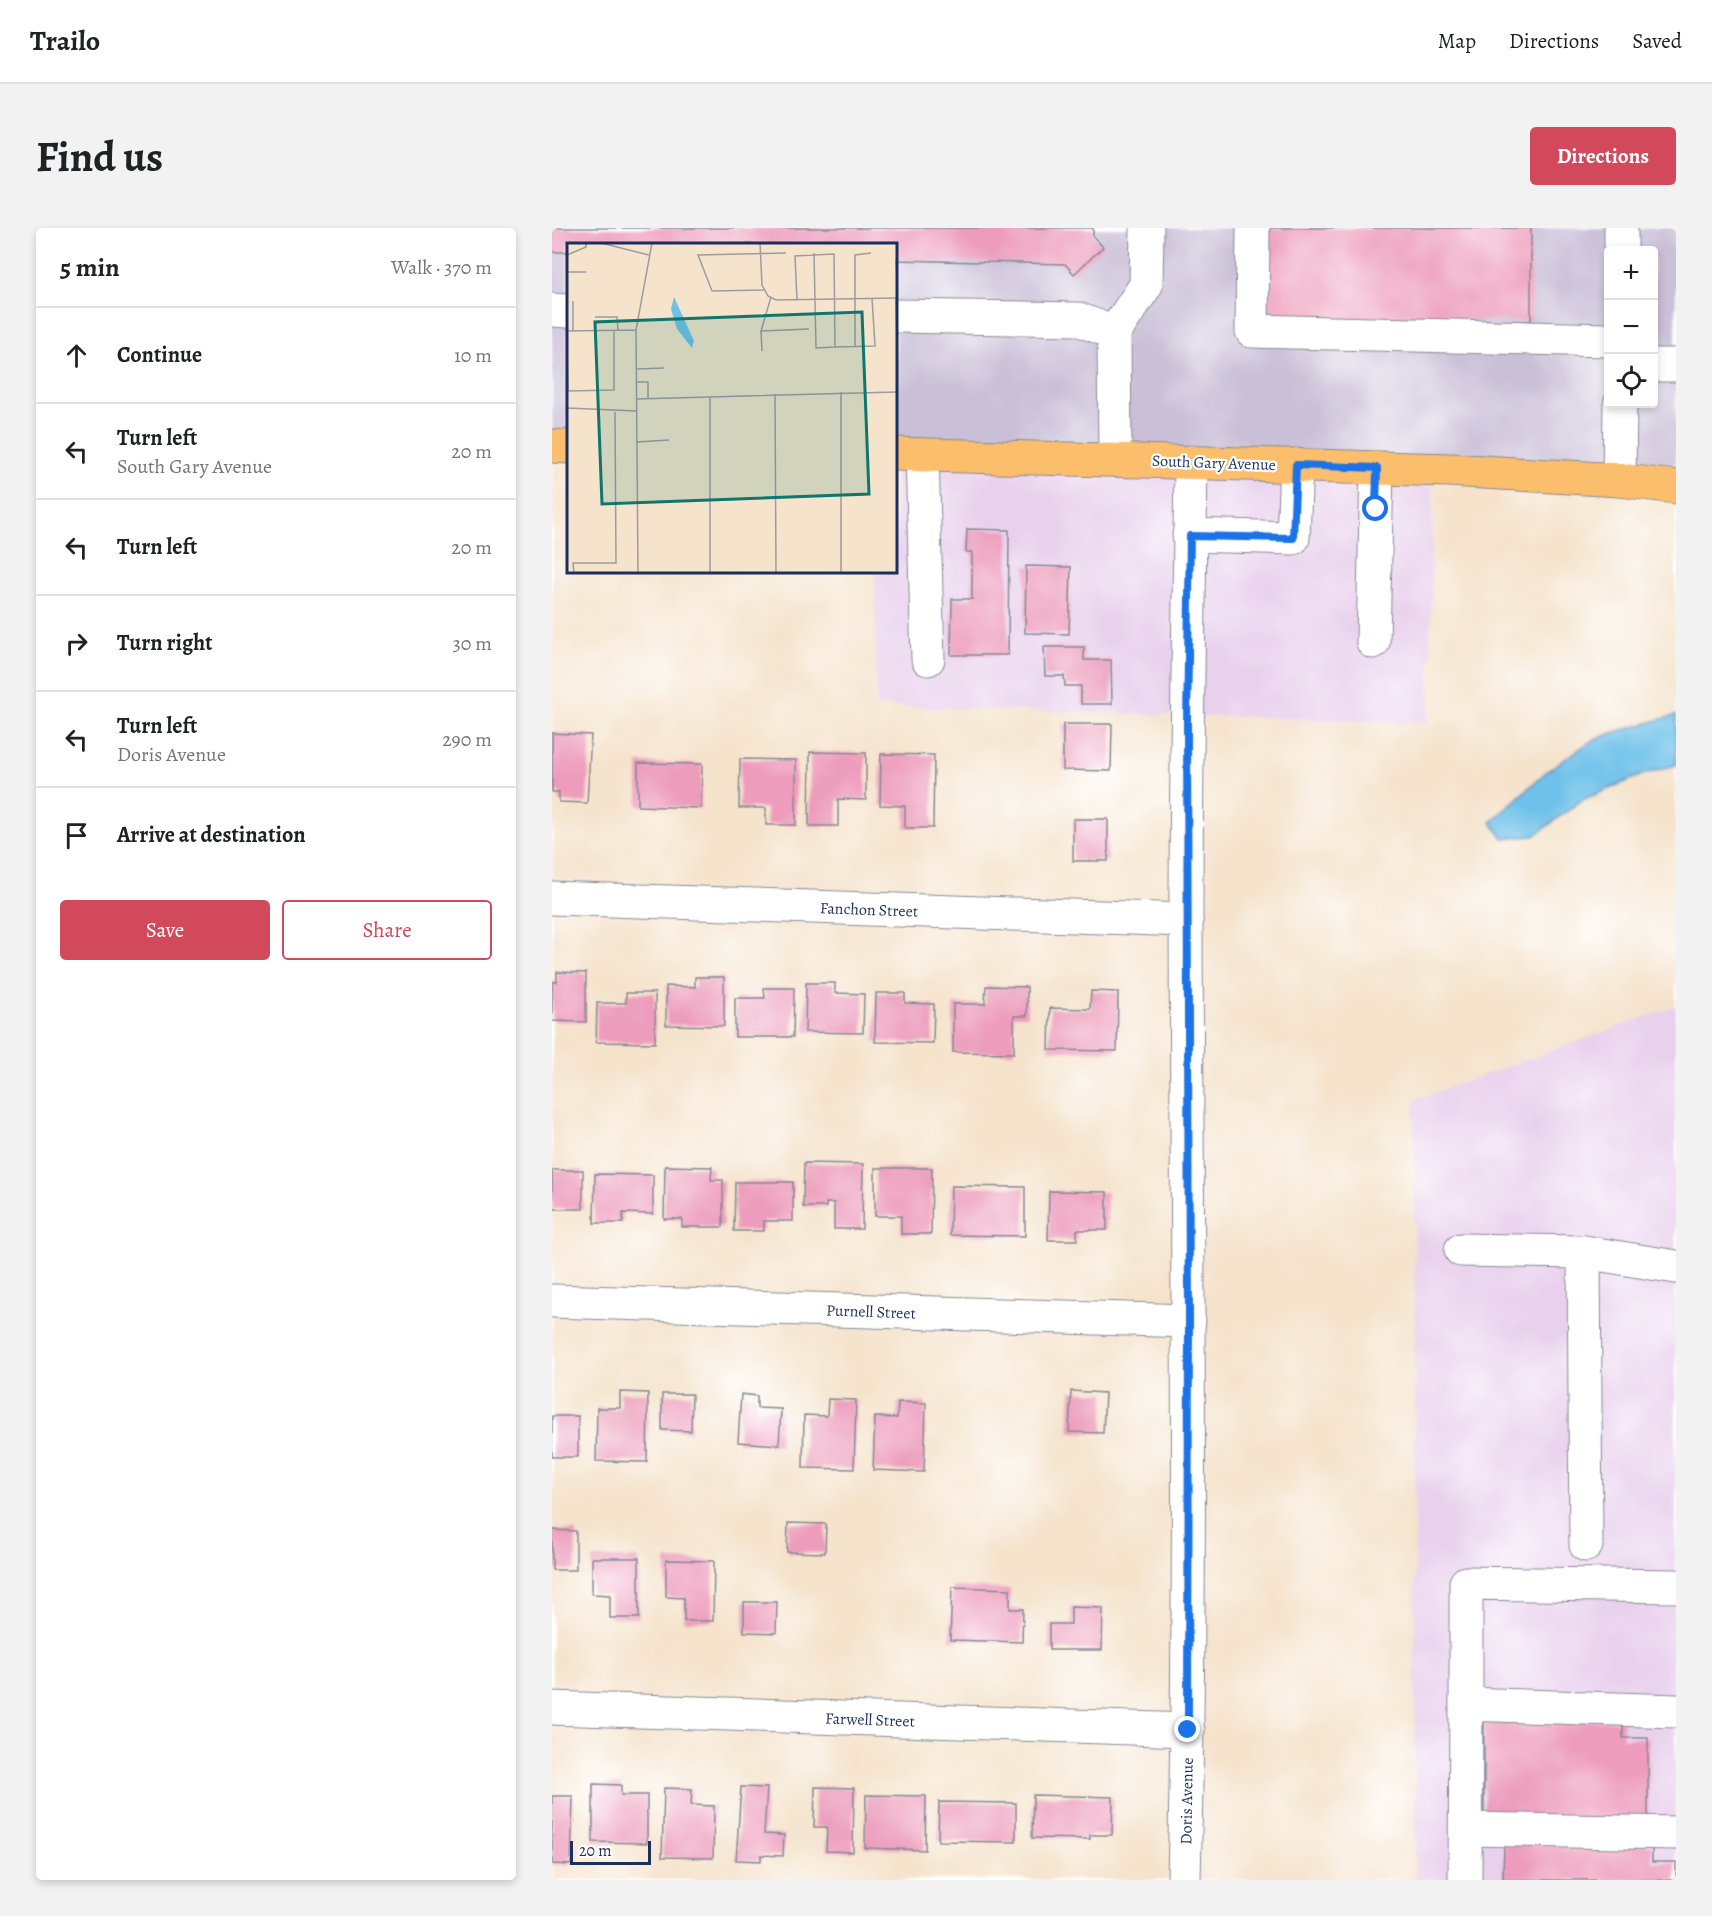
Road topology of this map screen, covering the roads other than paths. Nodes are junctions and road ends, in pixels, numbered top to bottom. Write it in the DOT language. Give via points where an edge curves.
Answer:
graph roads {
  1 [pos="1147,228"];
  2 [pos="1253,228"];
  3 [pos="1621,228"];
  4 [pos="1621,246"];
  5 [pos="897,316"];
  6 [pos="1114,333"];
  7 [pos="1604,340"];
  8 [pos="1658,365"];
  9 [pos="1676,365"];
  10 [pos="1620,408"];
  11 [pos="552,446"];
  12 [pos="567,447"];
  13 [pos="909,455"];
  14 [pos="1115,459"];
  15 [pos="1191,462"];
  16 [pos="1296,465"];
  17 [pos="1377,468"];
  18 [pos="1619,480"];
  19 [pos="1676,487"];
  20 [pos="1190,536"];
  21 [pos="1373,642"];
  22 [pos="928,659"];
  23 [pos="552,898"];
  24 [pos="1186,920"];
  25 [pos="1461,1250"];
  26 [pos="1584,1252"];
  27 [pos="1676,1267"];
  28 [pos="552,1301"];
  29 [pos="1189,1321"];
  30 [pos="1586,1545"];
  31 [pos="1676,1586"];
  32 [pos="1466,1704"];
  33 [pos="552,1708"];
  34 [pos="1676,1711"];
  35 [pos="1188,1730"];
  36 [pos="1466,1829"];
  37 [pos="1676,1833"];
  38 [pos="1184,1880"];
  39 [pos="1465,1880"];
  1 -- 6 [label="street" via="1146,285"];
  2 -- 7 [label="street" via="1252,332"];
  3 -- 4 [label="street"];
  5 -- 6 [label="street" via="1078,319"];
  6 -- 14 [label="street"];
  8 -- 9 [label="street"];
  10 -- 18 [label="street"];
  11 -- 12 [label="main road"];
  13 -- 14 [label="main road, South Gary Avenue"];
  13 -- 22 [label="street"];
  14 -- 15 [label="main road, South Gary Avenue"];
  15 -- 16 [label="main road, South Gary Avenue"];
  15 -- 20 [label="street, Doris Avenue"];
  16 -- 17 [label="main road, South Gary Avenue"];
  16 -- 20 [label="street" via="1293,538"];
  17 -- 18 [label="main road, South Gary Avenue"];
  17 -- 21 [label="street"];
  18 -- 19 [label="main road, South Gary Avenue"];
  20 -- 24 [label="street, Doris Avenue"];
  23 -- 24 [label="street, Fanchon Street"];
  24 -- 29 [label="street, Doris Avenue"];
  25 -- 26 [label="street"];
  26 -- 27 [label="street"];
  26 -- 30 [label="street"];
  28 -- 29 [label="street, Purnell Street"];
  29 -- 35 [label="street, Doris Avenue"];
  31 -- 32 [label="street" via="1466,1583"];
  32 -- 34 [label="street"];
  32 -- 36 [label="street"];
  33 -- 35 [label="street, Farwell Street"];
  35 -- 38 [label="street, Doris Avenue"];
  36 -- 37 [label="street"];
  36 -- 39 [label="street"];
}
